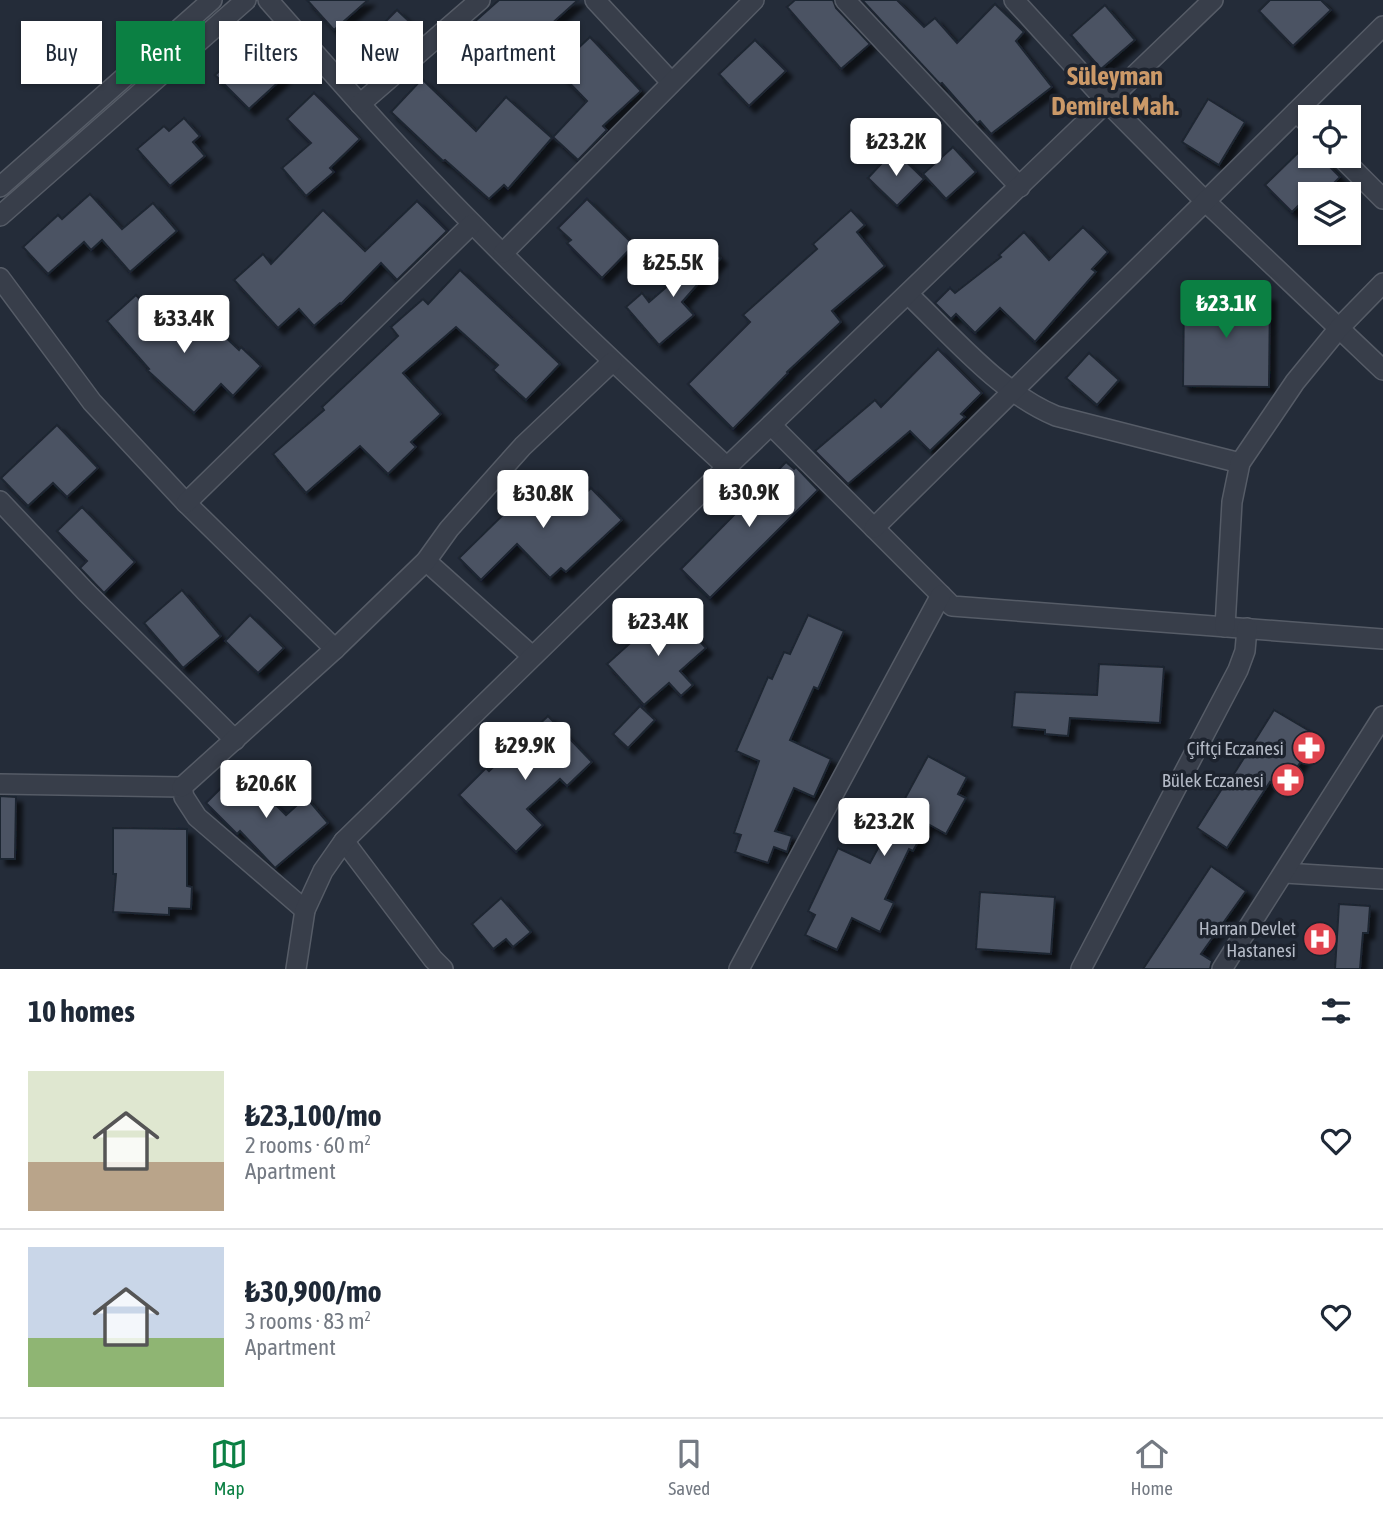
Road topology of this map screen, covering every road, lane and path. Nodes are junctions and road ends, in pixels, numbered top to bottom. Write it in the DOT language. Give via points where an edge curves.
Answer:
graph roads {
  1 [pos="212,0"];
  2 [pos="246,0"];
  3 [pos="268,0"];
  4 [pos="480,0"];
  5 [pos="595,0"];
  6 [pos="754,0"];
  7 [pos="845,0"];
  8 [pos="1014,0"];
  9 [pos="1213,0"];
  10 [pos="1383,26"];
  11 [pos="671,82"];
  12 [pos="1108,103"];
  13 [pos="359,104"];
  14 [pos="1296,112"];
  15 [pos="1352,168"];
  16 [pos="0,187"];
  17 [pos="1020,187"];
  18 [pos="1383,199"];
  19 [pos="1205,201"];
  20 [pos="0,216"];
  21 [pos="472,224"];
  22 [pos="503,253"];
  23 [pos="0,278"];
  24 [pos="1383,283"];
  25 [pos="908,294"];
  26 [pos="1339,327"];
  27 [pos="612,362"];
  28 [pos="1383,370"];
  29 [pos="1012,392"];
  30 [pos="771,425"];
  31 [pos="1240,463"];
  32 [pos="727,467"];
  33 [pos="0,501"];
  34 [pos="186,503"];
  35 [pos="874,528"];
  36 [pos="426,561"];
  37 [pos="941,595"];
  38 [pos="1225,627"];
  39 [pos="1247,628"];
  40 [pos="1383,639"];
  41 [pos="335,649"];
  42 [pos="532,656"];
  43 [pos="1383,716"];
  44 [pos="235,740"];
  45 [pos="0,784"];
  46 [pos="182,787"];
  47 [pos="344,841"];
  48 [pos="1285,873"];
  49 [pos="1383,879"];
  50 [pos="305,910"];
  51 [pos="296,969"];
  52 [pos="443,969"];
  53 [pos="739,969"];
  54 [pos="1081,969"];
  55 [pos="1222,969"];
  1 -- 16 [label="street"];
  2 -- 20 [label="street"];
  3 -- 13 [label="street"];
  4 -- 13 [label="street"];
  5 -- 11 [label="street"];
  6 -- 11 [label="street"];
  7 -- 17 [label="street"];
  8 -- 12 [label="street"];
  9 -- 12 [label="street"];
  10 -- 14 [label="street"];
  11 -- 22 [label="street"];
  12 -- 17 [label="street"];
  12 -- 19 [label="street"];
  13 -- 21 [label="street"];
  14 -- 19 [label="street"];
  15 -- 18 [label="street"];
  17 -- 25 [label="street"];
  19 -- 26 [label="street"];
  19 -- 29 [label="street"];
  21 -- 22 [label="street"];
  21 -- 34 [label="street"];
  22 -- 27 [label="street"];
  23 -- 34 [label="street" via="92,402"];
  24 -- 26 [label="street"];
  25 -- 29 [label="street"];
  25 -- 30 [label="street"];
  26 -- 28 [label="street"];
  26 -- 31 [label="street" via="1294,382"];
  27 -- 32 [label="street"];
  27 -- 36 [label="street" via="514,456"];
  29 -- 31 [label="street" via="1056,416"];
  29 -- 35 [label="street"];
  30 -- 32 [label="street"];
  30 -- 35 [label="street"];
  31 -- 38 [label="street" via="1232,502"];
  32 -- 42 [label="street"];
  33 -- 44 [label="street"];
  34 -- 41 [label="street"];
  35 -- 37 [label="street"];
  36 -- 41 [label="street"];
  36 -- 42 [label="street"];
  37 -- 38 [label="street" via="952,606"];
  37 -- 53 [label="street"];
  38 -- 39 [label="street"];
  39 -- 40 [label="street"];
  39 -- 54 [label="street" via="1238,670"];
  41 -- 44 [label="street"];
  42 -- 47 [label="street"];
  43 -- 48 [label="street"];
  44 -- 46 [label="street"];
  45 -- 46 [label="street"];
  46 -- 50 [label="street" via="197,817"];
  47 -- 50 [label="street"];
  47 -- 52 [label="street"];
  48 -- 49 [label="street"];
  48 -- 55 [label="street"];
  50 -- 51 [label="street"];
}
